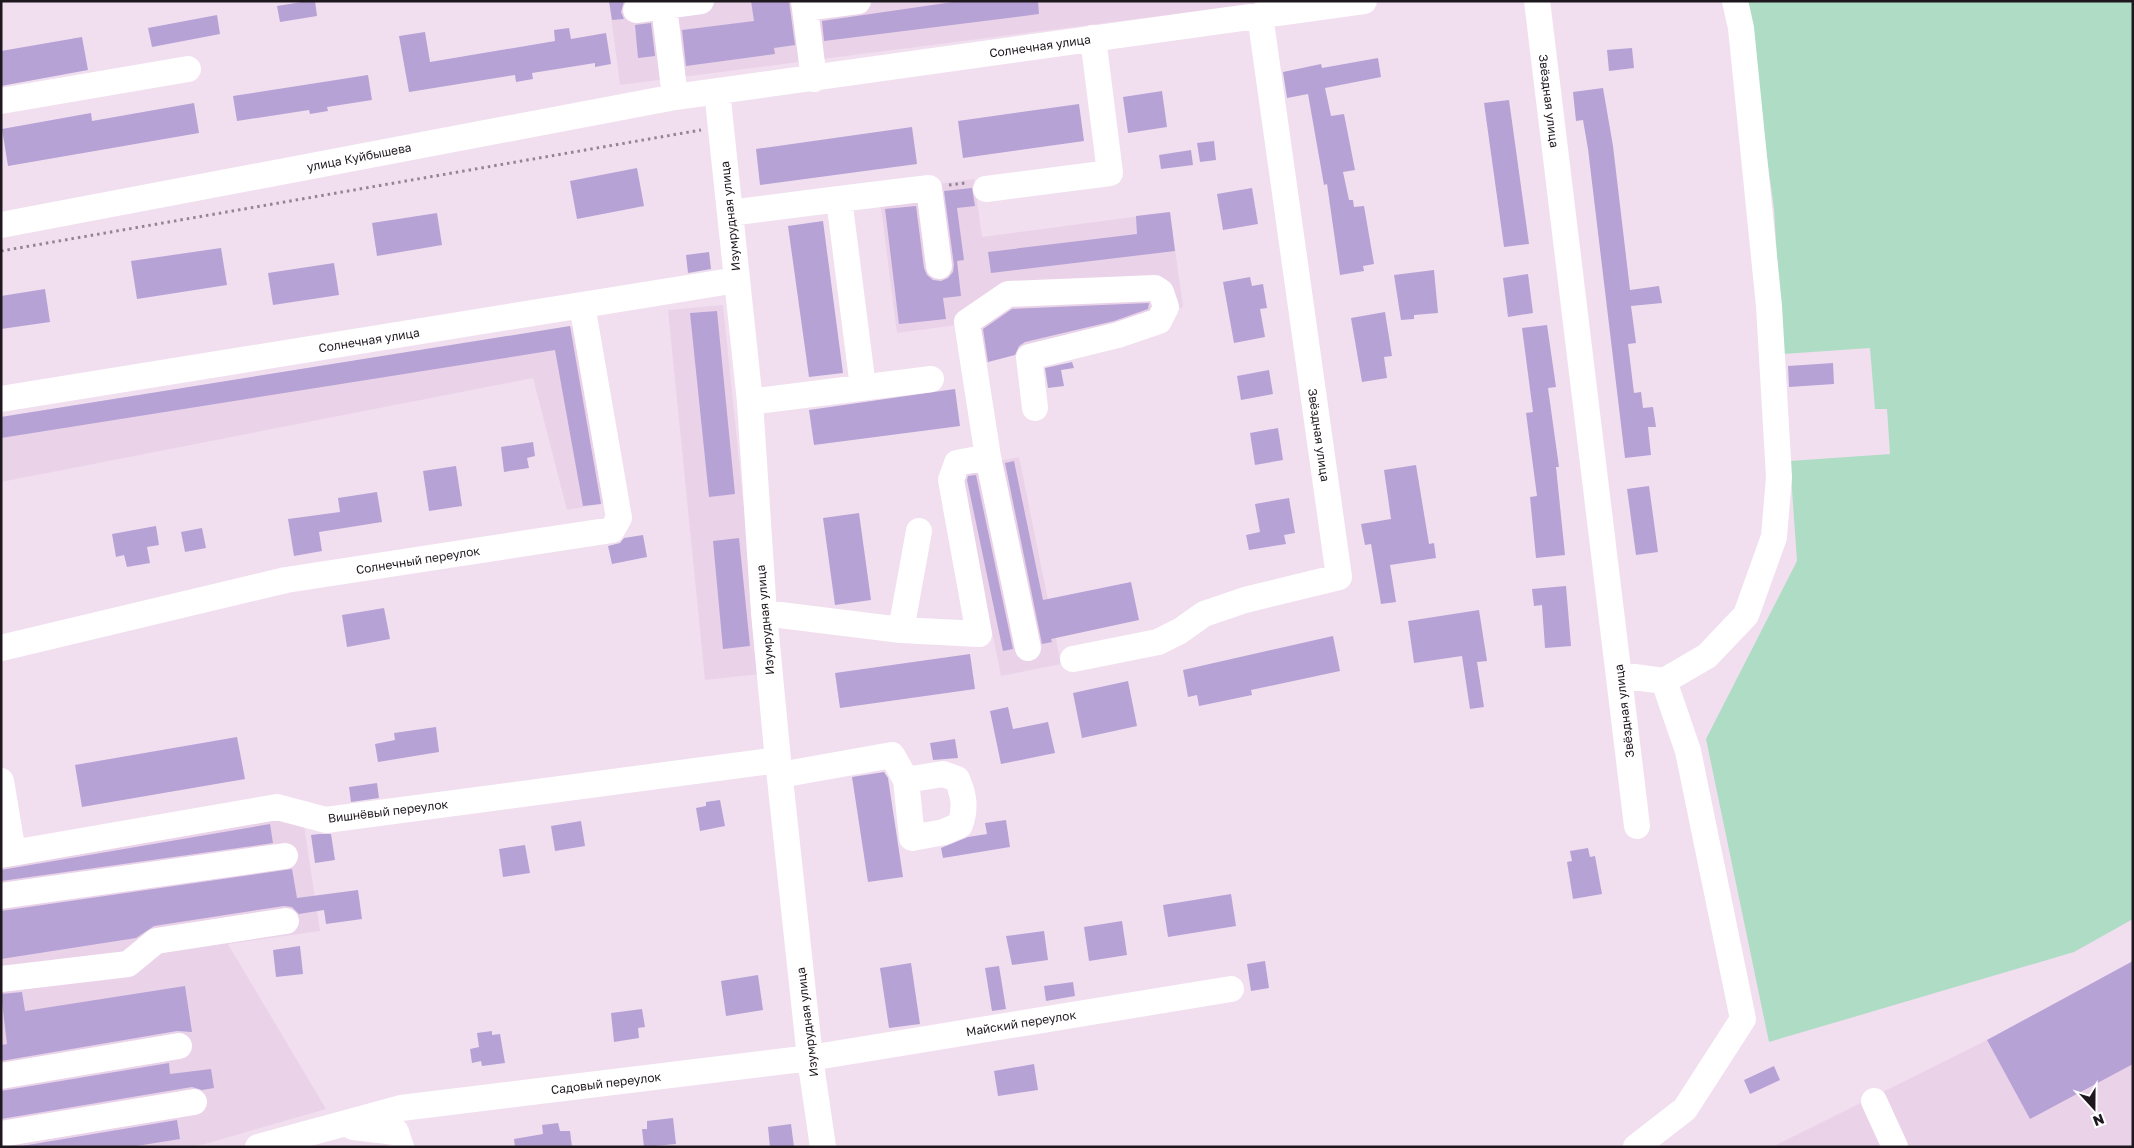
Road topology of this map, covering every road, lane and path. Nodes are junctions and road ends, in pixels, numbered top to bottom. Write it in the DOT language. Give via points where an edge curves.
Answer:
graph roads {
  1 [pos="701,1"];
  2 [pos="858,1"];
  3 [pos="1364,1"];
  4 [pos="1536,1"];
  5 [pos="1735,1"];
  6 [pos="804,5"];
  7 [pos="664,6"];
  8 [pos="636,10"];
  9 [pos="1260,15"];
  10 [pos="1093,38"];
  11 [pos="188,69"];
  12 [pos="814,79"];
  13 [pos="717,92"];
  14 [pos="675,97"];
  15 [pos="1,101"];
  16 [pos="721,126"];
  17 [pos="929,188"];
  18 [pos="986,189"];
  19 [pos="839,199"];
  20 [pos="730,213"];
  21 [pos="1,225"];
  22 [pos="1,251"];
  23 [pos="939,266"];
  24 [pos="737,280"];
  25 [pos="582,305"];
  26 [pos="931,379"];
  27 [pos="863,388"];
  28 [pos="1,399"];
  29 [pos="750,402"];
  30 [pos="1035,408"];
  31 [pos="988,457"];
  32 [pos="919,531"];
  33 [pos="764,613"];
  34 [pos="901,630"];
  35 [pos="1,648"];
  36 [pos="1028,648"];
  37 [pos="1073,659"];
  38 [pos="1619,675"];
  39 [pos="1664,681"];
  40 [pos="779,768"];
  41 [pos="1,780"];
  42 [pos="906,780"];
  43 [pos="1637,826"];
  44 [pos="7,854"];
  45 [pos="285,856"];
  46 [pos="1,896"];
  47 [pos="286,921"];
  48 [pos="1,979"];
  49 [pos="1231,989"];
  50 [pos="179,1046"];
  51 [pos="810,1058"];
  52 [pos="1,1076"];
  53 [pos="1874,1101"];
  54 [pos="194,1102"];
  55 [pos="338,1126"];
  56 [pos="1,1134"];
  57 [pos="266,1146"];
  58 [pos="401,1147"];
  59 [pos="823,1147"];
  60 [pos="1636,1147"];
  61 [pos="1895,1147"];
  1 -- 7 [label="street"];
  2 -- 6 [label="street"];
  3 -- 9 [label="street, Солнечная улица"];
  4 -- 38 [label="street, Звёздная улица"];
  5 -- 39 [label="street" via="1741,28 1769,306 1779,476 1774,537 1746,615 1707,656"];
  6 -- 12 [label="street"];
  7 -- 8 [label="street"];
  7 -- 14 [label="street"];
  9 -- 10 [label="street, Солнечная улица"];
  9 -- 37 [label="street, Звёздная улица" via="1339,577 1245,600 1204,614 1180,632 1158,642"];
  10 -- 12 [label="street, Солнечная улица"];
  10 -- 18 [label="street" via="1110,174"];
  11 -- 15 [label="street"];
  12 -- 13 [label="street, Солнечная улица"];
  13 -- 14 [label="street, улица Куйбышева"];
  13 -- 16 [label="street, Изумрудная улица"];
  14 -- 21 [label="street, улица Куйбышева"];
  16 -- 20 [label="street, Изумрудная улица"];
  16 -- 22 [label="path"];
  17 -- 18 [label="path" via="978,182"];
  17 -- 19 [label="street"];
  17 -- 23 [label="street"];
  19 -- 20 [label="street"];
  19 -- 27 [label="street"];
  20 -- 24 [label="street, Изумрудная улица"];
  24 -- 25 [label="street, Солнечная улица"];
  24 -- 29 [label="street, Изумрудная улица"];
  25 -- 28 [label="street, Солнечная улица"];
  25 -- 35 [label="street, Солнечный переулок" via="619,518 612,530 286,580"];
  26 -- 27 [label="street"];
  27 -- 29 [label="street"];
  29 -- 33 [label="street, Изумрудная улица"];
  30 -- 31 [label="street" via="1029,357 1118,335 1159,321 1166,307 1161,292 1155,288 1008,294 967,322"];
  31 -- 34 [label="street" via="957,463 951,480 979,634"];
  31 -- 36 [label="street"];
  32 -- 34 [label="street"];
  33 -- 34 [label="street"];
  33 -- 40 [label="street, Изумрудная улица"];
  38 -- 39 [label="street"];
  38 -- 43 [label="street, Звёздная улица"];
  39 -- 60 [label="street" via="1688,750 1743,1019 1685,1109"];
  40 -- 42 [label="street, Вишнёвый переулок" via="892,755"];
  40 -- 44 [label="street, Вишнёвый переулок" via="326,820 277,807"];
  40 -- 51 [label="street, Изумрудная улица"];
  41 -- 44 [label="street"];
  45 -- 46 [label="street"];
  47 -- 48 [label="street" via="156,941 128,964"];
  49 -- 51 [label="street, Майский переулок"];
  50 -- 52 [label="street"];
  51 -- 55 [label="street, Садовый переулок" via="401,1108"];
  51 -- 59 [label="street, Изумрудная улица"];
  53 -- 61 [label="street"];
  54 -- 56 [label="street"];
  55 -- 57 [label="street, Садовый переулок"];
  55 -- 58 [label="street" via="396,1132"];
}
